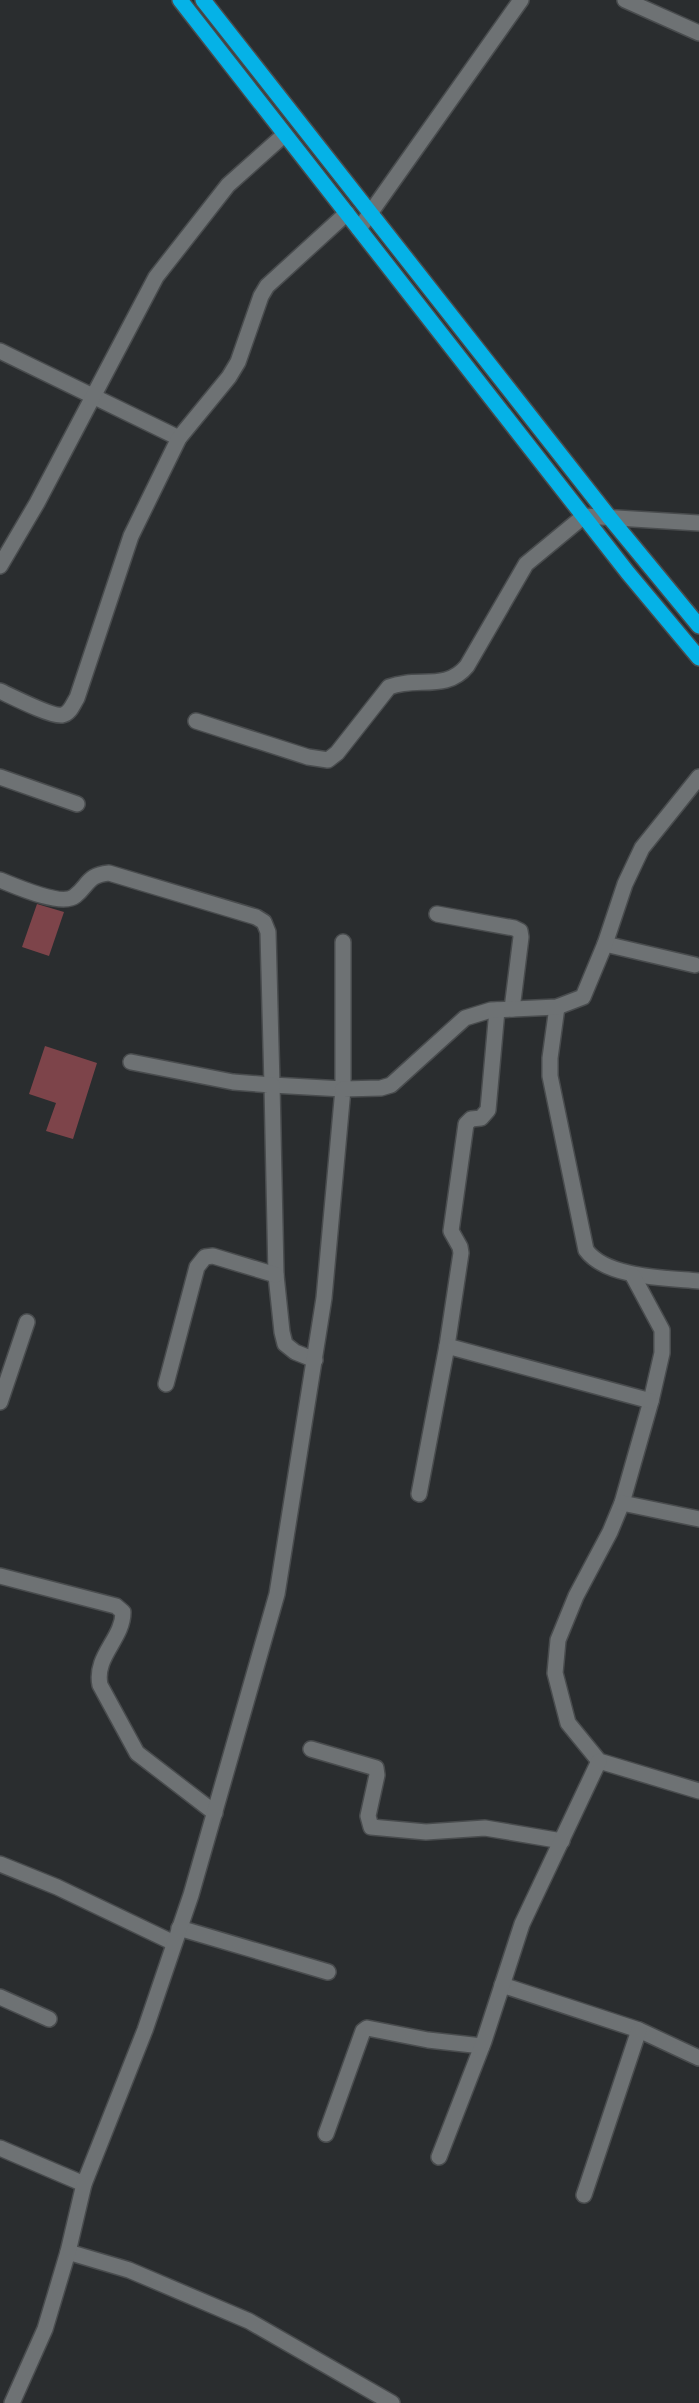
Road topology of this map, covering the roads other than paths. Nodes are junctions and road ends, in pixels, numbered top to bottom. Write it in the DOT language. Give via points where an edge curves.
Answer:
graph roads {
  1 [pos="180,0"];
  2 [pos="203,0"];
  3 [pos="521,0"];
  4 [pos="625,0"];
  5 [pos="699,33"];
  6 [pos="284,134"];
  7 [pos="347,213"];
  8 [pos="370,213"];
  9 [pos="359,229"];
  10 [pos="473,344"];
  11 [pos="0,351"];
  12 [pos="457,354"];
  13 [pos="92,398"];
  14 [pos="179,438"];
  15 [pos="584,516"];
  16 [pos="610,518"];
  17 [pos="699,523"];
  18 [pos="0,566"];
  19 [pos="699,626"];
  20 [pos="699,658"];
  21 [pos="0,691"];
  22 [pos="196,721"];
  23 [pos="0,777"];
  24 [pos="699,777"];
  25 [pos="78,804"];
  26 [pos="0,880"];
  27 [pos="437,914"];
  28 [pos="343,942"];
  29 [pos="605,944"];
  30 [pos="695,965"];
  31 [pos="557,1007"];
  32 [pos="504,1010"];
  33 [pos="130,1062"];
  34 [pos="272,1085"];
  35 [pos="344,1089"];
  36 [pos="276,1275"];
  37 [pos="634,1276"];
  38 [pos="699,1281"];
  39 [pos="27,1322"];
  40 [pos="447,1346"];
  41 [pos="314,1360"];
  42 [pos="166,1384"];
  43 [pos="651,1401"];
  44 [pos="0,1402"];
  45 [pos="419,1494"];
  46 [pos="622,1503"];
  47 [pos="699,1519"];
  48 [pos="0,1576"];
  49 [pos="311,1749"];
  50 [pos="600,1761"];
  51 [pos="699,1791"];
  52 [pos="215,1813"];
  53 [pos="562,1841"];
  54 [pos="0,1864"];
  55 [pos="179,1928"];
  56 [pos="174,1943"];
  57 [pos="328,1972"];
  58 [pos="502,1986"];
  59 [pos="0,1997"];
  60 [pos="49,2018"];
  61 [pos="639,2030"];
  62 [pos="482,2046"];
  63 [pos="699,2058"];
  64 [pos="326,2134"];
  65 [pos="0,2148"];
  66 [pos="439,2157"];
  67 [pos="84,2184"];
  68 [pos="584,2195"];
  69 [pos="68,2252"];
  70 [pos="12,2403"];
  71 [pos="392,2403"];
  1 -- 6 [label="highway"];
  2 -- 8 [label="highway"];
  3 -- 8 [label="street"];
  4 -- 5 [label="street"];
  6 -- 7 [label="highway"];
  6 -- 13 [label="street" via="228,185 156,277"];
  7 -- 9 [label="highway"];
  7 -- 14 [label="street" via="267,286 238,362"];
  8 -- 9 [label="street"];
  8 -- 10 [label="highway"];
  9 -- 12 [label="highway"];
  10 -- 12 [label="highway"];
  10 -- 16 [label="highway"];
  11 -- 13 [label="street"];
  12 -- 15 [label="highway"];
  13 -- 14 [label="street"];
  13 -- 18 [label="street"];
  14 -- 21 [label="street" via="131,536 77,698 69,712 62,715 52,713"];
  15 -- 16 [label="street"];
  15 -- 20 [label="highway"];
  15 -- 22 [label="street" via="526,564 459,676 446,681 390,687 328,760 308,757"];
  16 -- 17 [label="street"];
  16 -- 19 [label="highway"];
  23 -- 25 [label="street"];
  24 -- 29 [label="street" via="642,848 625,884"];
  26 -- 34 [label="street" via="62,900 74,897 88,880 98,874 109,873 264,922 268,932"];
  27 -- 32 [label="street" via="520,931"];
  28 -- 35 [label="street"];
  29 -- 30 [label="street"];
  29 -- 31 [label="street" via="583,997"];
  31 -- 32 [label="street"];
  31 -- 37 [label="street" via="550,1076 586,1250 591,1257"];
  32 -- 35 [label="street" via="465,1018 391,1085"];
  32 -- 40 [label="street" via="488,1110 481,1118 471,1119 466,1124 454,1199 452,1235 461,1253"];
  33 -- 34 [label="street" via="233,1082"];
  34 -- 35 [label="street"];
  34 -- 36 [label="street"];
  35 -- 41 [label="street" via="324,1298"];
  36 -- 41 [label="street" via="285,1344"];
  36 -- 42 [label="street" via="213,1256 205,1257 197,1267"];
  37 -- 38 [label="street"];
  37 -- 43 [label="street" via="662,1330 662,1353"];
  39 -- 44 [label="street"];
  40 -- 43 [label="street"];
  40 -- 45 [label="street"];
  41 -- 52 [label="street" via="277,1594"];
  43 -- 46 [label="street"];
  46 -- 47 [label="street"];
  46 -- 50 [label="street" via="565,1622 558,1640 555,1665 564,1715"];
  48 -- 52 [label="street" via="116,1606 123,1612 123,1620 101,1661 100,1685 137,1753"];
  49 -- 53 [label="street" via="376,1768 368,1816 371,1828 426,1832 485,1828"];
  50 -- 51 [label="street"];
  50 -- 53 [label="street"];
  52 -- 55 [label="street"];
  53 -- 58 [label="street" via="522,1924"];
  54 -- 56 [label="street" via="57,1887"];
  55 -- 56 [label="street"];
  55 -- 57 [label="street"];
  56 -- 67 [label="street" via="145,2030"];
  58 -- 61 [label="street"];
  58 -- 62 [label="street"];
  59 -- 60 [label="street"];
  61 -- 63 [label="street"];
  61 -- 68 [label="street"];
  62 -- 64 [label="street" via="367,2028 362,2031"];
  62 -- 66 [label="street"];
  65 -- 67 [label="street"];
  67 -- 69 [label="street"];
  69 -- 70 [label="street" via="44,2329"];
  69 -- 71 [label="street" via="129,2270 250,2321"];
}
